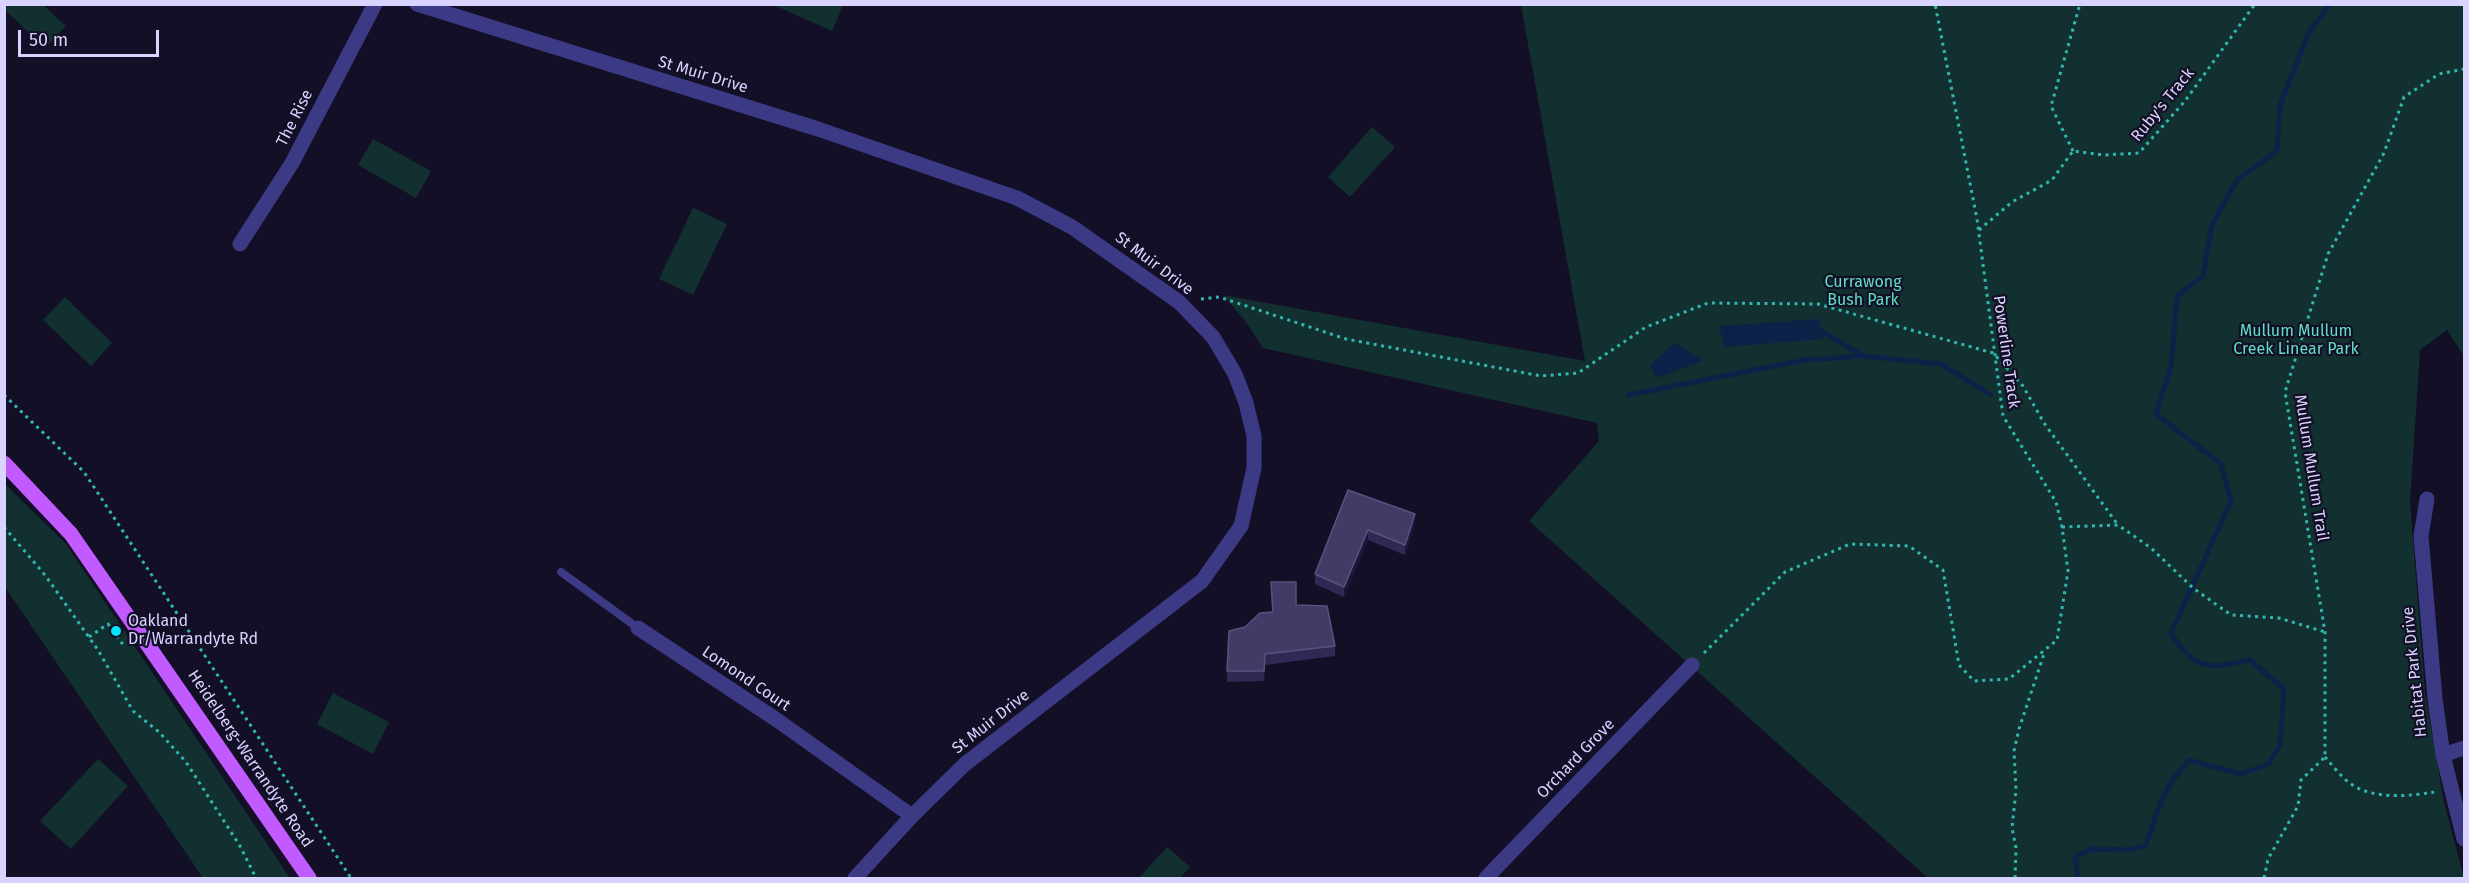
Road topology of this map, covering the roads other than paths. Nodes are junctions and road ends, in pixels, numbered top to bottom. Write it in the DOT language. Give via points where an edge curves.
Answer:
graph roads {
  1 [pos="375,4"];
  2 [pos="417,4"];
  3 [pos="240,244"];
  4 [pos="4,463"];
  5 [pos="2427,499"];
  6 [pos="561,572"];
  7 [pos="638,628"];
  8 [pos="1692,665"];
  9 [pos="2464,748"];
  10 [pos="2444,755"];
  11 [pos="912,816"];
  12 [pos="2464,839"];
  13 [pos="309,879"];
  14 [pos="855,879"];
  15 [pos="1486,879"];
  1 -- 3 [label="street, The Rise" via="292,163"];
  2 -- 11 [label="street, St Muir Drive" via="818,129 1017,198 1072,227 1179,302 1213,337 1235,374 1254,436 1254,468 1240,526 1202,581 965,764"];
  4 -- 13 [label="main road, Heidelberg-Warrandyte Road" via="71,534"];
  5 -- 10 [label="street, Habitat Park Drive" via="2422,522 2423,563"];
  6 -- 7 [label="lane, Lomond Court"];
  7 -- 11 [label="street, Lomond Court"];
  8 -- 15 [label="street, Orchard Grove"];
  9 -- 10 [label="street"];
  10 -- 12 [label="street, Habitat Park Drive"];
  11 -- 14 [label="street, St Muir Drive"];
}
